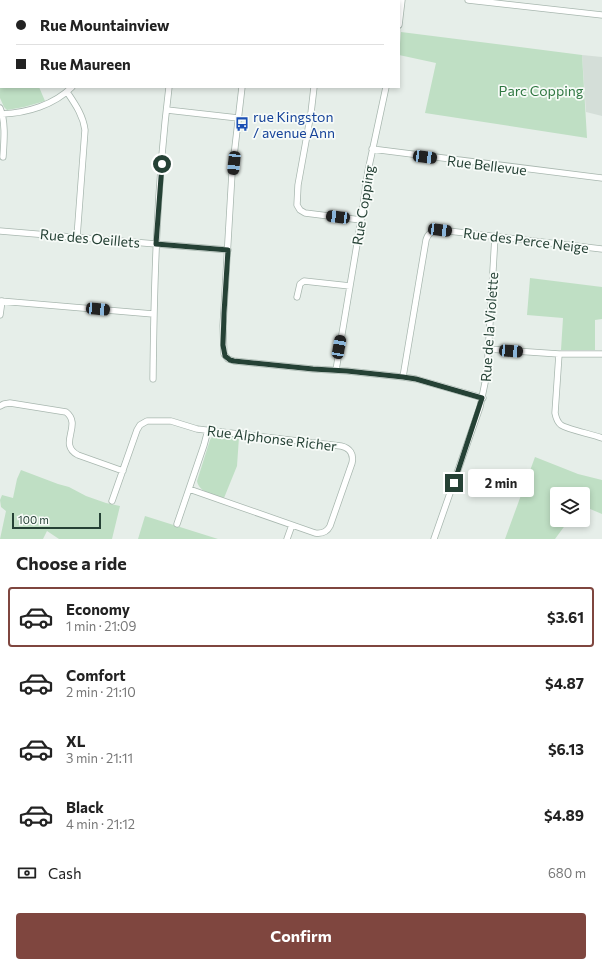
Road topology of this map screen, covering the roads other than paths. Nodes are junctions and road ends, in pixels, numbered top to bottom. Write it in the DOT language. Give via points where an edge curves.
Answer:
graph roads {
  1 [pos="402,0"];
  2 [pos="468,0"];
  3 [pos="602,15"];
  4 [pos="400,17"];
  5 [pos="71,88"];
  6 [pos="170,88"];
  7 [pos="242,88"];
  8 [pos="314,88"];
  9 [pos="386,88"];
  10 [pos="67,92"];
  11 [pos="167,110"];
  12 [pos="1,111"];
  13 [pos="238,118"];
  14 [pos="372,150"];
  15 [pos="3,157"];
  16 [pos="602,178"];
  17 [pos="361,220"];
  18 [pos="0,230"];
  19 [pos="495,236"];
  20 [pos="77,237"];
  21 [pos="156,244"];
  22 [pos="602,249"];
  23 [pos="228,250"];
  24 [pos="350,286"];
  25 [pos="297,297"];
  26 [pos="1,301"];
  27 [pos="153,314"];
  28 [pos="0,315"];
  29 [pos="488,350"];
  30 [pos="559,354"];
  31 [pos="602,354"];
  32 [pos="336,370"];
  33 [pos="403,377"];
  34 [pos="153,379"];
  35 [pos="482,398"];
  36 [pos="0,406"];
  37 [pos="208,430"];
  38 [pos="602,438"];
  39 [pos="123,471"];
  40 [pos="189,489"];
  41 [pos="112,501"];
  42 [pos="177,524"];
  43 [pos="292,525"];
  44 [pos="287,539"];
  45 [pos="434,539"];
  1 -- 4 [label="street"];
  2 -- 3 [label="street"];
  5 -- 10 [label="street"];
  6 -- 11 [label="street"];
  7 -- 13 [label="street"];
  8 -- 17 [label="street" via="299,177 298,207 307,213"];
  9 -- 14 [label="street, Rue Copping"];
  10 -- 12 [label="street" via="54,100 19,113"];
  10 -- 20 [label="street" via="80,112 85,130"];
  11 -- 13 [label="street"];
  11 -- 21 [label="street"];
  12 -- 15 [label="street"];
  13 -- 23 [label="street"];
  14 -- 16 [label="street, Rue Bellevue"];
  14 -- 17 [label="street, Rue Copping"];
  17 -- 24 [label="street, Rue Copping"];
  18 -- 20 [label="street, Rue des Oeillets"];
  19 -- 22 [label="street, Rue des Perce Neige"];
  19 -- 29 [label="street, Rue de la Violette"];
  19 -- 33 [label="street, Rue des Perce Neige" via="438,230 429,234"];
  20 -- 21 [label="street, Rue des Oeillets"];
  21 -- 23 [label="street, Rue des Oeillets"];
  21 -- 27 [label="street"];
  23 -- 32 [label="street" via="223,334 224,352 227,357 234,361"];
  24 -- 25 [label="street" via="303,281"];
  24 -- 32 [label="street, Rue Copping"];
  26 -- 27 [label="street"];
  26 -- 28 [label="street"];
  27 -- 34 [label="street"];
  29 -- 30 [label="street"];
  29 -- 35 [label="street, Rue de la Violette"];
  30 -- 31 [label="street"];
  30 -- 38 [label="street" via="555,413 557,420 563,426"];
  32 -- 33 [label="street"];
  33 -- 35 [label="street"];
  35 -- 45 [label="street, Rue de la Violette"];
  36 -- 39 [label="street" via="10,403 66,412 72,422 69,443 73,451"];
  37 -- 39 [label="street, Rue Alphonse Richer" via="194,429 172,421 143,422 138,428"];
  37 -- 40 [label="street"];
  37 -- 43 [label="street, Rue Alphonse Richer" via="341,446 351,451 352,463 328,530 319,534"];
  39 -- 41 [label="street, Rue Alphonse Richer"];
  40 -- 42 [label="street"];
  40 -- 43 [label="street, Rue Alphonse Richer"];
  43 -- 44 [label="street"];
}
